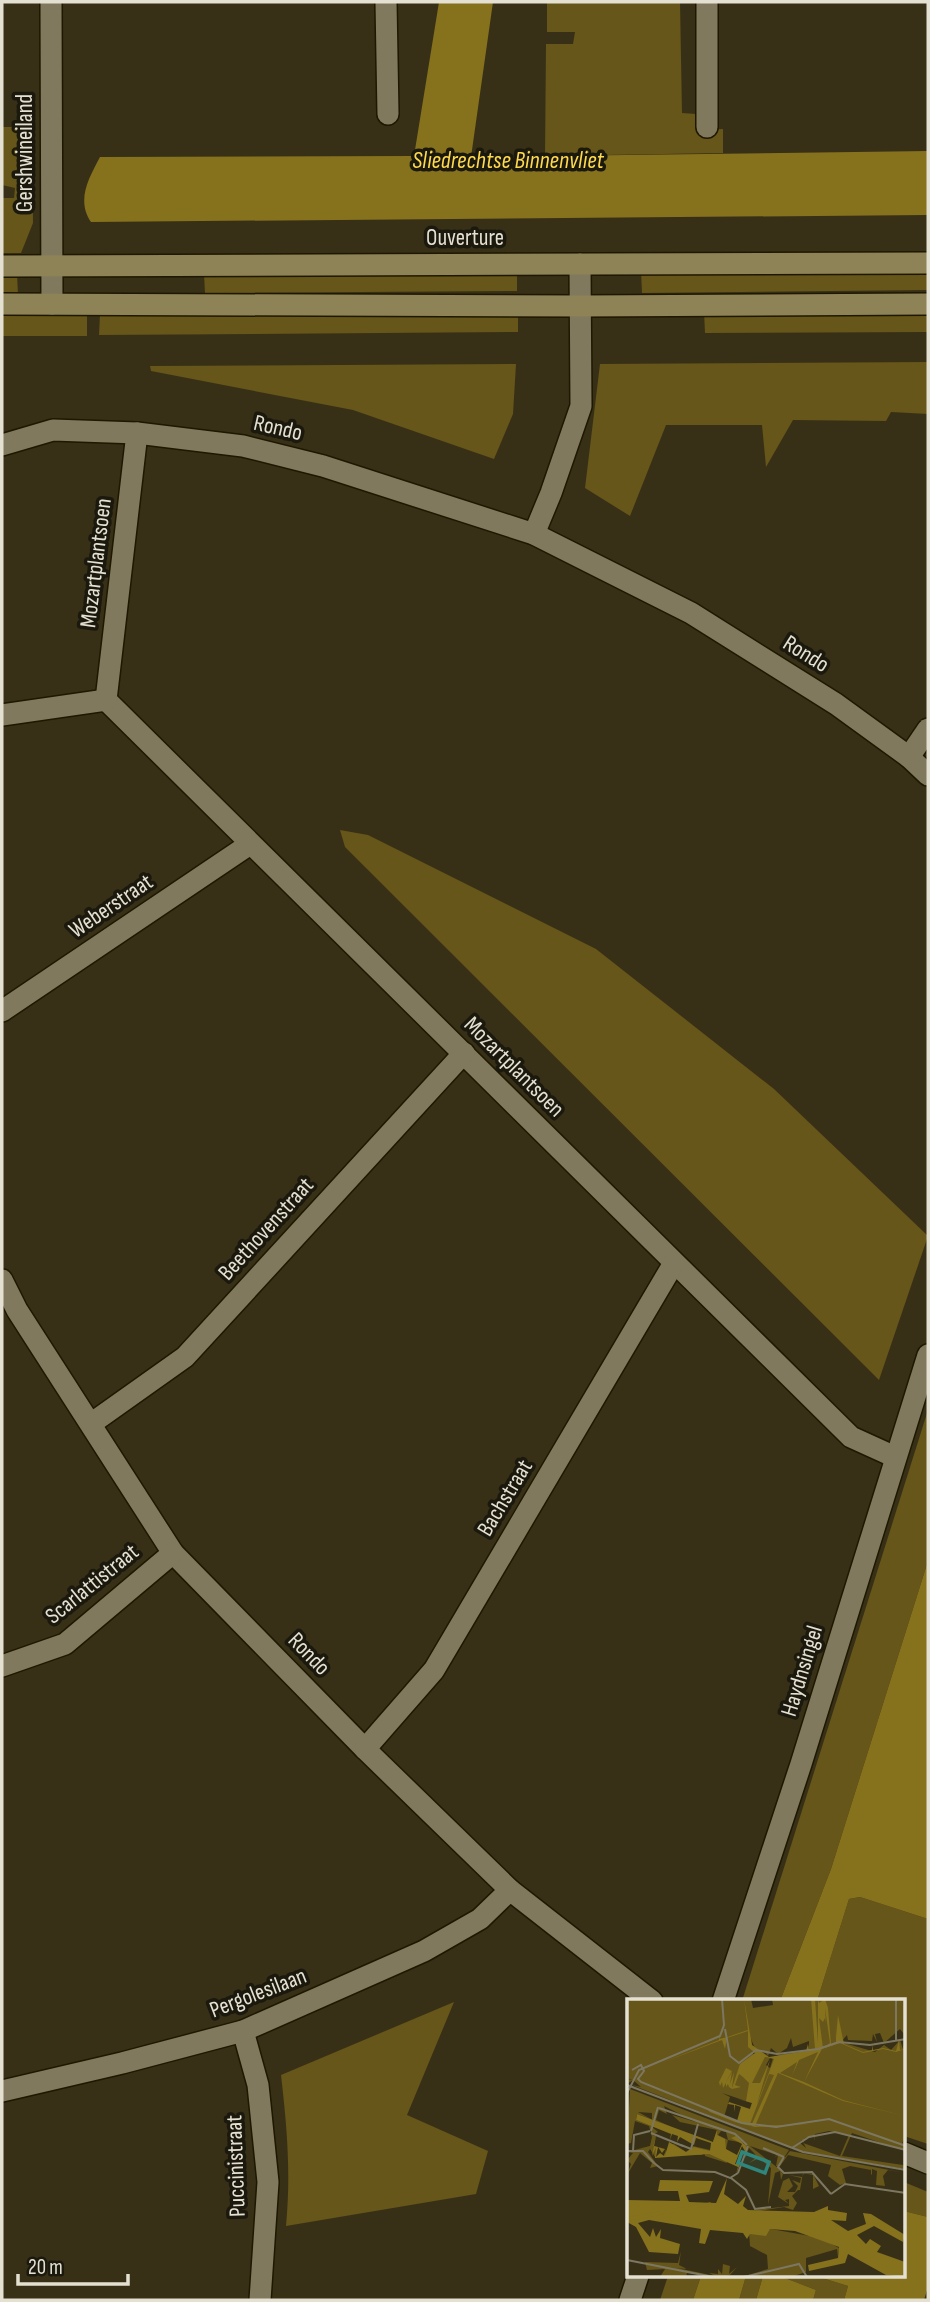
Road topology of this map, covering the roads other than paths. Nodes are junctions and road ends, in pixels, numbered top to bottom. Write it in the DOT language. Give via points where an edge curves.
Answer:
graph roads {
  1 [pos="51,2"];
  2 [pos="386,2"];
  3 [pos="706,2"];
  4 [pos="388,114"];
  5 [pos="707,127"];
  6 [pos="928,262"];
  7 [pos="580,264"];
  8 [pos="2,266"];
  9 [pos="52,266"];
  10 [pos="2,304"];
  11 [pos="52,304"];
  12 [pos="928,304"];
  13 [pos="582,306"];
  14 [pos="137,433"];
  15 [pos="2,444"];
  16 [pos="534,534"];
  17 [pos="106,700"];
  18 [pos="2,715"];
  19 [pos="928,729"];
  20 [pos="909,757"];
  21 [pos="928,775"];
  22 [pos="250,844"];
  23 [pos="2,1011"];
  24 [pos="464,1052"];
  25 [pos="674,1263"];
  26 [pos="2,1280"];
  27 [pos="928,1355"];
  28 [pos="92,1423"];
  29 [pos="895,1457"];
  30 [pos="173,1553"];
  31 [pos="2,1666"];
  32 [pos="366,1749"];
  33 [pos="510,1890"];
  34 [pos="649,1999"];
  35 [pos="724,1999"];
  36 [pos="243,2031"];
  37 [pos="2,2091"];
  38 [pos="906,2154"];
  39 [pos="928,2163"];
  40 [pos="637,2278"];
  41 [pos="260,2300"];
  42 [pos="630,2300"];
  1 -- 9 [label="street, Gershwineiland"];
  2 -- 4 [label="street"];
  3 -- 5 [label="street"];
  6 -- 7 [label="street, Ouverture"];
  7 -- 9 [label="street, Ouverture"];
  7 -- 13 [label="street"];
  8 -- 9 [label="street, Ouverture"];
  9 -- 11 [label="street, Gershwineiland"];
  10 -- 11 [label="street"];
  11 -- 13 [label="street"];
  12 -- 13 [label="street"];
  13 -- 16 [label="street" via="581,406"];
  14 -- 15 [label="street, Rondo" via="53,430"];
  14 -- 16 [label="street, Rondo" via="243,446 323,466"];
  14 -- 17 [label="street, Mozartplantsoen"];
  16 -- 20 [label="street, Rondo" via="691,613 836,704"];
  17 -- 18 [label="street"];
  17 -- 22 [label="street, Mozartplantsoen"];
  19 -- 20 [label="street"];
  20 -- 21 [label="street, Rondo"];
  22 -- 23 [label="street, Weberstraat"];
  22 -- 24 [label="street, Mozartplantsoen"];
  24 -- 25 [label="street, Mozartplantsoen"];
  24 -- 28 [label="street, Beethovenstraat" via="185,1357"];
  25 -- 29 [label="street, Mozartplantsoen" via="850,1437"];
  25 -- 32 [label="street, Bachstraat" via="434,1670"];
  26 -- 28 [label="street, Rondo"];
  27 -- 29 [label="street, Haydnsingel"];
  28 -- 30 [label="street, Rondo"];
  29 -- 35 [label="street, Haydnsingel"];
  30 -- 31 [label="street, Scarlattistraat" via="65,1644"];
  30 -- 32 [label="street, Rondo"];
  32 -- 33 [label="street, Rondo"];
  33 -- 34 [label="street, Rondo"];
  33 -- 36 [label="street, Pergolesilaan" via="480,1919 424,1951"];
  36 -- 37 [label="street, Pergolesilaan"];
  36 -- 41 [label="street, Puccinistraat" via="258,2085 268,2182"];
  38 -- 39 [label="street"];
  40 -- 42 [label="street"];
}
